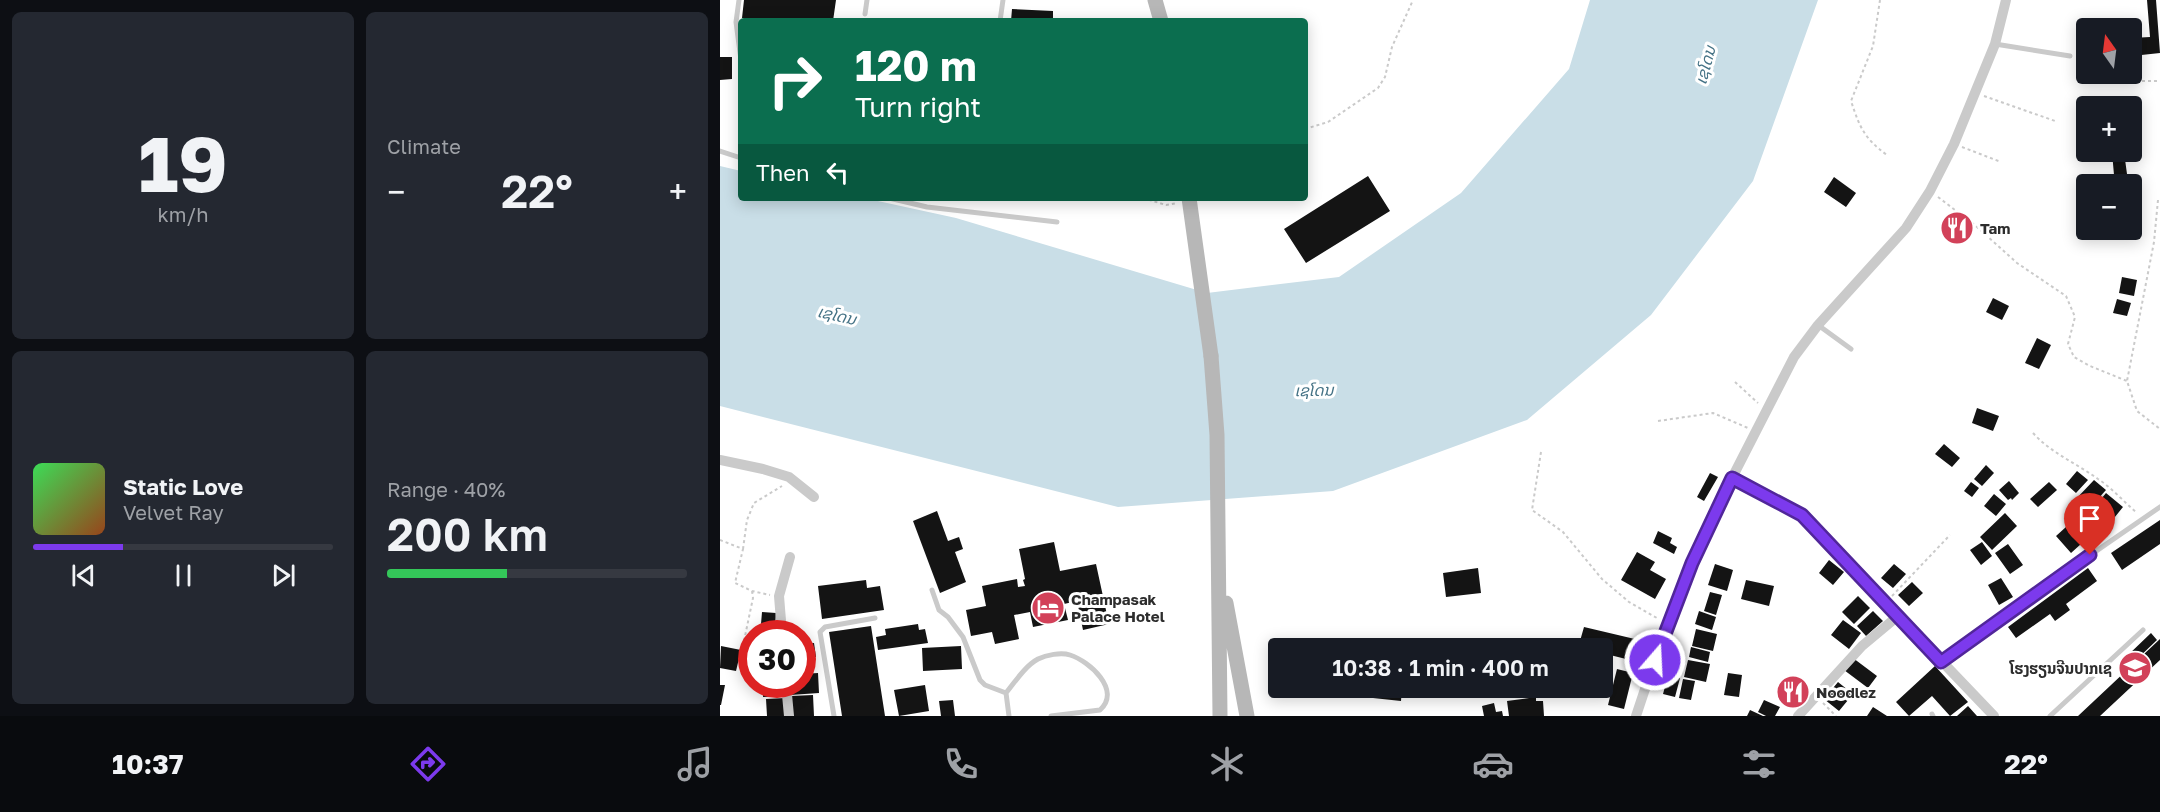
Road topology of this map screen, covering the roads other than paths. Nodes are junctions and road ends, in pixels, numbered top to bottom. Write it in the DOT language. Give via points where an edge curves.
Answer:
graph roads {
  1 [pos="739,0"];
  2 [pos="867,0"];
  3 [pos="1003,0"];
  4 [pos="1155,0"];
  5 [pos="2006,0"];
  6 [pos="865,15"];
  7 [pos="1000,18"];
  8 [pos="1160,18"];
  9 [pos="738,37"];
  10 [pos="1995,44"];
  11 [pos="2070,56"];
  12 [pos="720,151"];
  13 [pos="738,157"];
  14 [pos="902,201"];
  15 [pos="1183,201"];
  16 [pos="1057,222"];
  17 [pos="1818,325"];
  18 [pos="1851,348"];
  19 [pos="720,460"];
  20 [pos="1732,478"];
  21 [pos="814,496"];
  22 [pos="2160,507"];
  23 [pos="1217,555"];
  24 [pos="790,556"];
  25 [pos="932,590"];
  26 [pos="1898,616"];
  27 [pos="875,618"];
  28 [pos="781,620"];
  29 [pos="2143,630"];
  30 [pos="1941,662"];
  31 [pos="1006,693"];
  32 [pos="787,698"];
  33 [pos="789,716"];
  34 [pos="834,716"];
  35 [pos="1009,716"];
  36 [pos="1051,716"];
  37 [pos="1220,716"];
  38 [pos="1246,716"];
  39 [pos="1636,716"];
  40 [pos="1797,716"];
  41 [pos="1994,716"];
  42 [pos="2050,716"];
  1 -- 9 [label="lane"];
  2 -- 6 [label="lane"];
  3 -- 7 [label="lane"];
  4 -- 8 [label="street"];
  5 -- 10 [label="street"];
  10 -- 11 [label="lane"];
  10 -- 17 [label="street" via="1930,191 1906,228"];
  12 -- 13 [label="lane"];
  14 -- 16 [label="lane"];
  15 -- 23 [label="street, bridge" via="1211,356 1217,435"];
  17 -- 18 [label="lane"];
  17 -- 20 [label="street" via="1794,357"];
  19 -- 21 [label="street" via="789,477"];
  20 -- 26 [label="street" via="1802,515"];
  20 -- 39 [label="street" via="1667,624"];
  22 -- 30 [label="lane"];
  23 -- 37 [label="street"];
  23 -- 38 [label="street"];
  24 -- 28 [label="street" via="779,596"];
  25 -- 31 [label="lane" via="939,610 963,637 980,680"];
  26 -- 30 [label="street"];
  26 -- 40 [label="street" via="1862,646"];
  27 -- 34 [label="lane" via="825,627 820,632"];
  29 -- 42 [label="lane"];
  30 -- 41 [label="street"];
  31 -- 35 [label="lane"];
  31 -- 36 [label="lane" via="1039,659 1052,655 1070,655 1103,678 1107,693 1100,710"];
  32 -- 33 [label="street"];
}
